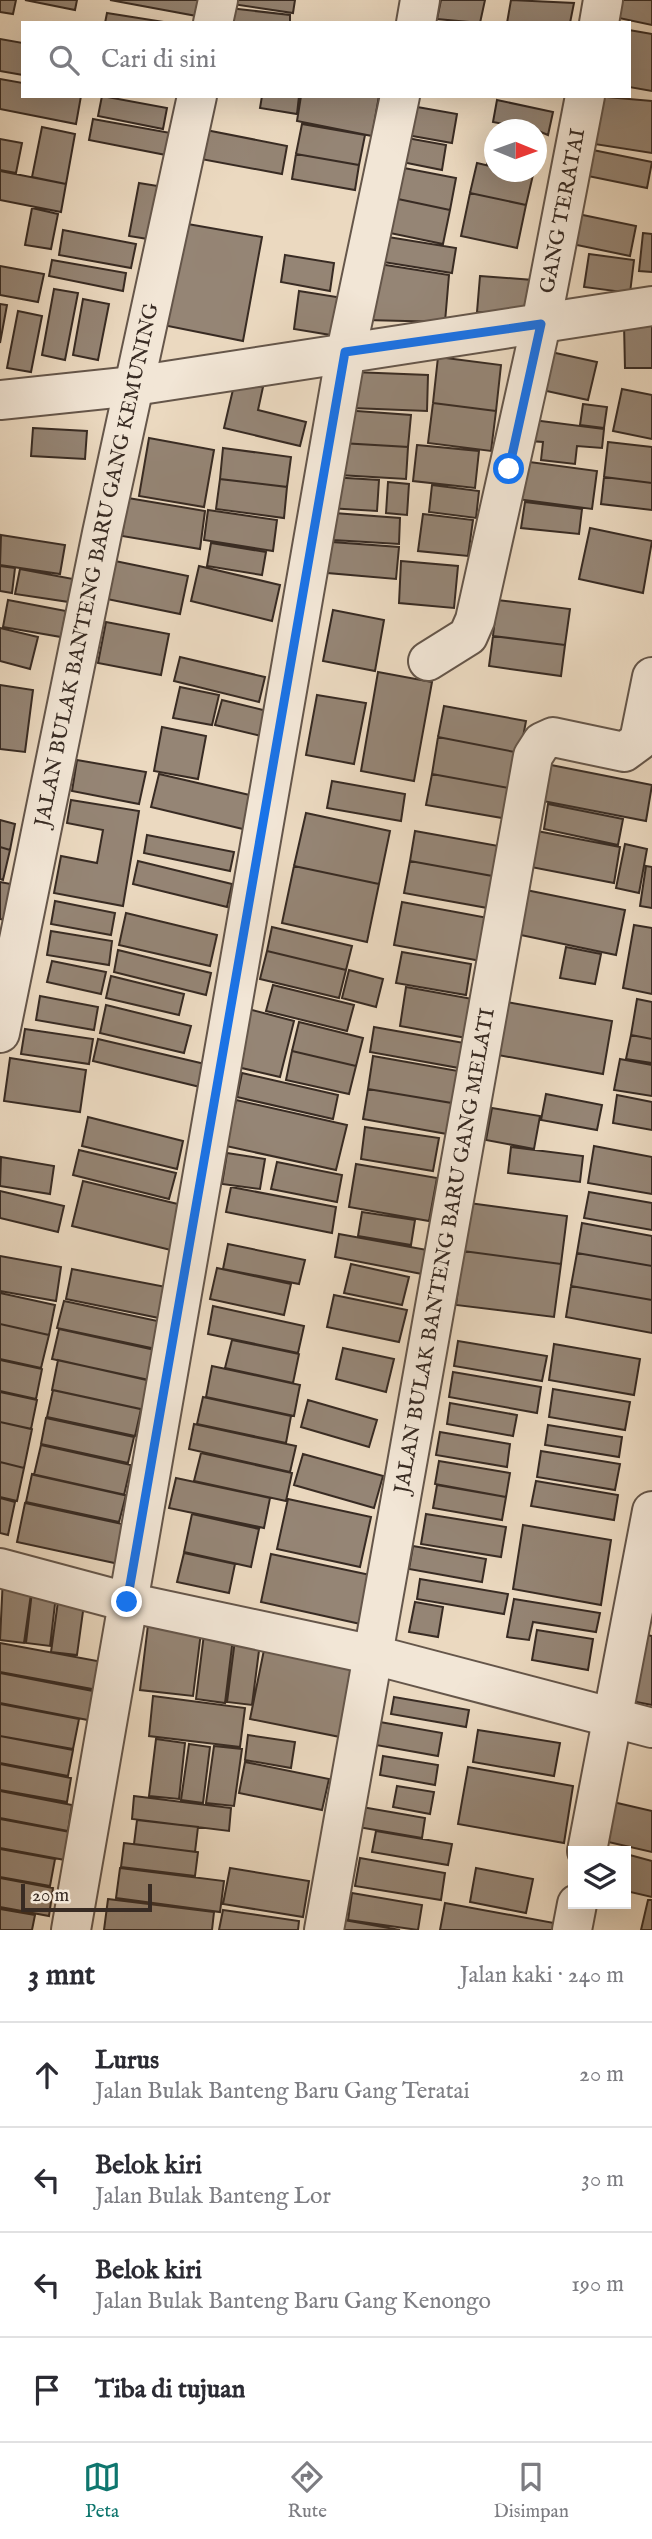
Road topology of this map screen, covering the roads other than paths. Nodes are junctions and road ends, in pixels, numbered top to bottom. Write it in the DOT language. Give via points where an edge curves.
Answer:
graph roads {
  1 [pos="218,0"];
  2 [pos="420,0"];
  3 [pos="603,0"];
  4 [pos="213,21"];
  5 [pos="415,21"];
  6 [pos="599,21"];
  7 [pos="197,98"];
  8 [pos="400,98"];
  9 [pos="585,98"];
  10 [pos="652,306"];
  11 [pos="541,324"];
  12 [pos="345,352"];
  13 [pos="134,386"];
  14 [pos="0,400"];
  15 [pos="428,661"];
  16 [pos="652,677"];
  17 [pos="0,1033"];
  18 [pos="652,1511"];
  19 [pos="0,1568"];
  20 [pos="127,1602"];
  21 [pos="374,1654"];
  22 [pos="612,1717"];
  23 [pos="652,1728"];
  24 [pos="588,1846"];
  25 [pos="576,1909"];
  26 [pos="71,1930"];
  27 [pos="324,1930"];
  28 [pos="572,1930"];
  1 -- 4 [label="street"];
  2 -- 5 [label="street"];
  3 -- 6 [label="street"];
  7 -- 13 [label="street, JALAN BULAK BANTENG BARU GANG KEMUNING"];
  8 -- 12 [label="street"];
  9 -- 11 [label="street, GANG TERATAI"];
  10 -- 11 [label="street"];
  11 -- 12 [label="street"];
  11 -- 15 [label="street, GANG TERATAI" via="475,621 468,636"];
  12 -- 13 [label="street"];
  12 -- 20 [label="street"];
  13 -- 14 [label="street"];
  13 -- 17 [label="street, JALAN BULAK BANTENG BARU GANG KEMUNING"];
  16 -- 21 [label="street, JALAN BULAK BANTENG BARU GANG MELATI" via="639,741 624,752 553,737 541,742 533,757"];
  18 -- 22 [label="street"];
  19 -- 20 [label="street"];
  20 -- 21 [label="street"];
  20 -- 26 [label="street"];
  21 -- 22 [label="street"];
  21 -- 27 [label="street, JALAN BULAK BANTENG BARU GANG MELATI"];
  22 -- 23 [label="street"];
  22 -- 24 [label="street"];
  25 -- 28 [label="street"];
}
